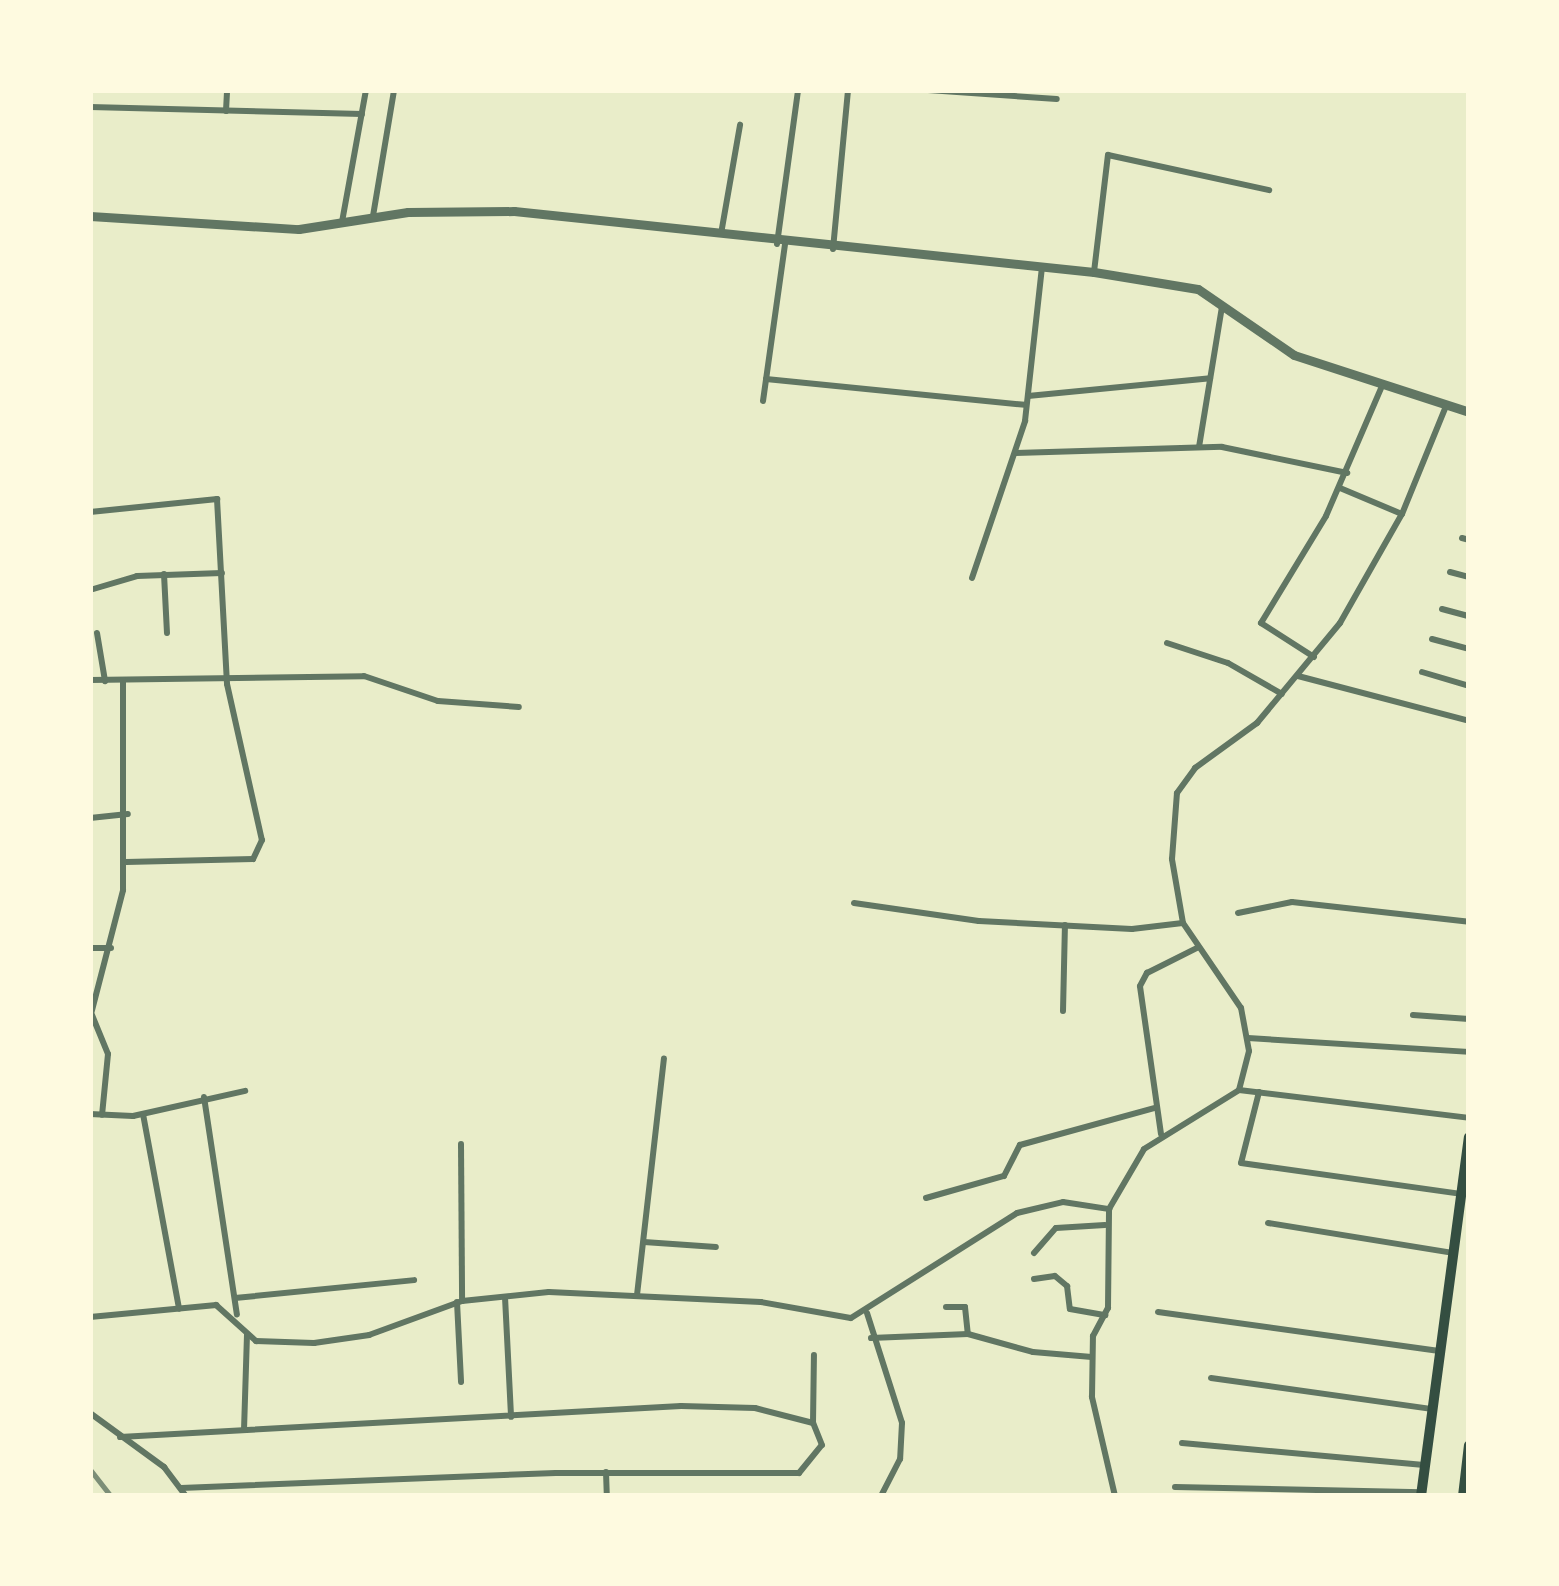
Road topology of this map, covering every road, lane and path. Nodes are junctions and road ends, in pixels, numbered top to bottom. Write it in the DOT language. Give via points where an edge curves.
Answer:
graph roads {
  1 [pos="227,90"];
  2 [pos="366,90"];
  3 [pos="394,90"];
  4 [pos="798,90"];
  5 [pos="848,90"];
  6 [pos="928,90"];
  7 [pos="1058,98"];
  8 [pos="90,107"];
  9 [pos="226,111"];
  10 [pos="362,114"];
  11 [pos="740,125"];
  12 [pos="1269,190"];
  13 [pos="90,216"];
  14 [pos="373,216"];
  15 [pos="342,222"];
  16 [pos="721,236"];
  17 [pos="781,244"];
  18 [pos="833,249"];
  19 [pos="1042,268"];
  20 [pos="1094,272"];
  21 [pos="1222,302"];
  22 [pos="1210,378"];
  23 [pos="766,379"];
  24 [pos="1382,386"];
  25 [pos="1027,400"];
  26 [pos="763,401"];
  27 [pos="1446,406"];
  28 [pos="1469,412"];
  29 [pos="1199,448"];
  30 [pos="1015,453"];
  31 [pos="1348,473"];
  32 [pos="1340,488"];
  33 [pos="90,512"];
  34 [pos="1402,514"];
  35 [pos="1450,572"];
  36 [pos="223,573"];
  37 [pos="164,574"];
  38 [pos="1469,577"];
  39 [pos="972,578"];
  40 [pos="90,590"];
  41 [pos="1442,609"];
  42 [pos="1469,616"];
  43 [pos="97,633"];
  44 [pos="167,633"];
  45 [pos="1432,639"];
  46 [pos="1168,643"];
  47 [pos="1469,649"];
  48 [pos="1314,657"];
  49 [pos="1422,673"];
  50 [pos="1298,676"];
  51 [pos="90,680"];
  52 [pos="123,680"];
  53 [pos="105,681"];
  54 [pos="227,684"];
  55 [pos="1469,686"];
  56 [pos="1282,694"];
  57 [pos="519,706"];
  58 [pos="1469,721"];
  59 [pos="128,814"];
  60 [pos="90,818"];
  61 [pos="126,862"];
  62 [pos="854,902"];
  63 [pos="1238,913"];
  64 [pos="1469,922"];
  65 [pos="1184,923"];
  66 [pos="1064,925"];
  67 [pos="90,948"];
  68 [pos="111,948"];
  69 [pos="1197,948"];
  70 [pos="1063,1011"];
  71 [pos="1413,1015"];
  72 [pos="91,1016"];
  73 [pos="1469,1019"];
  74 [pos="1248,1038"];
  75 [pos="1469,1052"];
  76 [pos="664,1059"];
  77 [pos="244,1090"];
  78 [pos="1239,1090"];
  79 [pos="1259,1092"];
  80 [pos="204,1097"];
  81 [pos="1154,1108"];
  82 [pos="90,1114"];
  83 [pos="143,1114"];
  84 [pos="102,1115"];
  85 [pos="1469,1118"];
  86 [pos="1161,1134"];
  87 [pos="1469,1137"];
  88 [pos="461,1144"];
  89 [pos="1461,1193"];
  90 [pos="926,1198"];
  91 [pos="1109,1209"];
  92 [pos="1268,1223"];
  93 [pos="1106,1226"];
  94 [pos="644,1242"];
  95 [pos="716,1247"];
  96 [pos="1034,1253"];
  97 [pos="1452,1259"];
  98 [pos="1469,1267"];
  99 [pos="1034,1279"];
  100 [pos="414,1280"];
  101 [pos="638,1295"];
  102 [pos="505,1297"];
  103 [pos="235,1298"];
  104 [pos="459,1302"];
  105 [pos="946,1307"];
  106 [pos="179,1309"];
  107 [pos="1158,1312"];
  108 [pos="867,1313"];
  109 [pos="1105,1315"];
  110 [pos="90,1317"];
  111 [pos="238,1318"];
  112 [pos="247,1334"];
  113 [pos="968,1334"];
  114 [pos="872,1338"];
  115 [pos="1439,1351"];
  116 [pos="814,1355"];
  117 [pos="1092,1357"];
  118 [pos="1211,1378"];
  119 [pos="461,1382"];
  120 [pos="1431,1409"];
  121 [pos="90,1413"];
  122 [pos="511,1417"];
  123 [pos="813,1423"];
  124 [pos="244,1430"];
  125 [pos="120,1437"];
  126 [pos="1182,1443"];
  127 [pos="1469,1445"];
  128 [pos="1424,1465"];
  129 [pos="606,1472"];
  130 [pos="440,1480"];
  131 [pos="1175,1487"];
  132 [pos="184,1492"];
  133 [pos="1421,1494"];
  134 [pos="441,1496"];
  135 [pos="607,1496"];
  136 [pos="880,1496"];
  137 [pos="1115,1496"];
  138 [pos="1463,1496"];
  1 -- 9 [label="street"];
  2 -- 10 [label="street"];
  3 -- 14 [label="street"];
  4 -- 17 [label="street"];
  5 -- 18 [label="street"];
  6 -- 7 [label="street"];
  8 -- 9 [label="street"];
  9 -- 10 [label="street"];
  10 -- 15 [label="street"];
  11 -- 16 [label="street"];
  12 -- 20 [label="street" via="1108,155"];
  13 -- 15 [label="street" via="278,229"];
  14 -- 15 [label="street"];
  14 -- 16 [label="street" via="532,212"];
  16 -- 17 [label="street"];
  17 -- 18 [label="street"];
  17 -- 23 [label="street"];
  18 -- 19 [label="street"];
  19 -- 20 [label="street"];
  19 -- 25 [label="street"];
  20 -- 21 [label="street" via="1198,289"];
  21 -- 22 [label="street"];
  21 -- 24 [label="street" via="1278,347"];
  22 -- 25 [label="street"];
  22 -- 29 [label="street"];
  23 -- 25 [label="street"];
  23 -- 26 [label="street"];
  24 -- 27 [label="street"];
  24 -- 31 [label="street"];
  25 -- 30 [label="street"];
  27 -- 28 [label="street"];
  27 -- 34 [label="street"];
  29 -- 30 [label="street"];
  29 -- 31 [label="street" via="1246,449"];
  30 -- 39 [label="street"];
  31 -- 32 [label="street"];
  32 -- 34 [label="street"];
  32 -- 48 [label="street" via="1261,623"];
  33 -- 36 [label="street" via="213,495"];
  34 -- 48 [label="street"];
  35 -- 38 [label="street"];
  36 -- 37 [label="street"];
  36 -- 54 [label="street"];
  37 -- 40 [label="street"];
  37 -- 44 [label="street"];
  41 -- 42 [label="street"];
  43 -- 53 [label="street"];
  45 -- 47 [label="street"];
  46 -- 56 [label="street" via="1228,663"];
  48 -- 50 [label="street"];
  49 -- 55 [label="street"];
  50 -- 56 [label="street"];
  50 -- 58 [label="street"];
  51 -- 53 [label="street"];
  52 -- 53 [label="street"];
  52 -- 54 [label="street"];
  52 -- 59 [label="street"];
  54 -- 57 [label="street" via="364,676 438,700"];
  54 -- 61 [label="street" via="259,854"];
  56 -- 65 [label="street" via="1242,738 1184,778 1172,825"];
  59 -- 60 [label="street"];
  59 -- 61 [label="street"];
  61 -- 68 [label="street"];
  62 -- 66 [label="street"];
  63 -- 64 [label="street" via="1292,902"];
  65 -- 66 [label="street"];
  65 -- 69 [label="street"];
  66 -- 70 [label="street"];
  67 -- 68 [label="street"];
  68 -- 72 [label="street"];
  69 -- 74 [label="street" via="1231,988"];
  69 -- 81 [label="street" via="1142,979"];
  71 -- 73 [label="street"];
  72 -- 84 [label="street" via="108,1054"];
  74 -- 75 [label="street"];
  74 -- 78 [label="street"];
  76 -- 94 [label="street"];
  77 -- 80 [label="street"];
  78 -- 79 [label="street"];
  78 -- 86 [label="street"];
  79 -- 85 [label="street"];
  79 -- 89 [label="street" via="1241,1162"];
  80 -- 83 [label="street"];
  80 -- 103 [label="street"];
  81 -- 86 [label="street"];
  81 -- 90 [label="street" via="1020,1145 1004,1176"];
  82 -- 84 [label="street"];
  83 -- 84 [label="street"];
  83 -- 106 [label="street"];
  86 -- 91 [label="street" via="1130,1167"];
  87 -- 89 [label="main road"];
  88 -- 104 [label="street"];
  89 -- 97 [label="main road"];
  91 -- 93 [label="street"];
  91 -- 108 [label="street" via="1063,1202 1017,1213 917,1270"];
  92 -- 97 [label="street"];
  93 -- 96 [label="street" via="1056,1228"];
  93 -- 109 [label="street"];
  94 -- 95 [label="street"];
  94 -- 101 [label="street"];
  97 -- 98 [label="main road"];
  97 -- 115 [label="main road"];
  99 -- 109 [label="street" via="1055,1276 1067,1286 1070,1310"];
  100 -- 103 [label="street"];
  101 -- 102 [label="street"];
  101 -- 108 [label="street" via="761,1302 831,1317"];
  102 -- 104 [label="street"];
  102 -- 122 [label="street"];
  103 -- 111 [label="street"];
  104 -- 112 [label="street" via="342,1341 265,1342"];
  104 -- 119 [label="street"];
  105 -- 113 [label="street" via="965,1307"];
  106 -- 110 [label="street"];
  106 -- 111 [label="street" via="217,1305"];
  107 -- 115 [label="street"];
  108 -- 114 [label="street"];
  109 -- 117 [label="street"];
  111 -- 112 [label="street"];
  112 -- 124 [label="street"];
  113 -- 114 [label="street"];
  113 -- 117 [label="street"];
  114 -- 136 [label="street" via="904,1441"];
  115 -- 120 [label="main road"];
  116 -- 123 [label="street"];
  117 -- 137 [label="street" via="1100,1446"];
  118 -- 120 [label="street"];
  120 -- 128 [label="main road"];
  121 -- 125 [label="street"];
  122 -- 123 [label="street" via="718,1405"];
  122 -- 124 [label="street"];
  123 -- 129 [label="street" via="822,1445 799,1473"];
  124 -- 125 [label="street"];
  125 -- 132 [label="street"];
  126 -- 128 [label="street"];
  127 -- 138 [label="main road"];
  128 -- 133 [label="main road"];
  129 -- 130 [label="street"];
  129 -- 135 [label="street"];
  130 -- 132 [label="street"];
  130 -- 134 [label="street"];
  131 -- 133 [label="street"];
}
